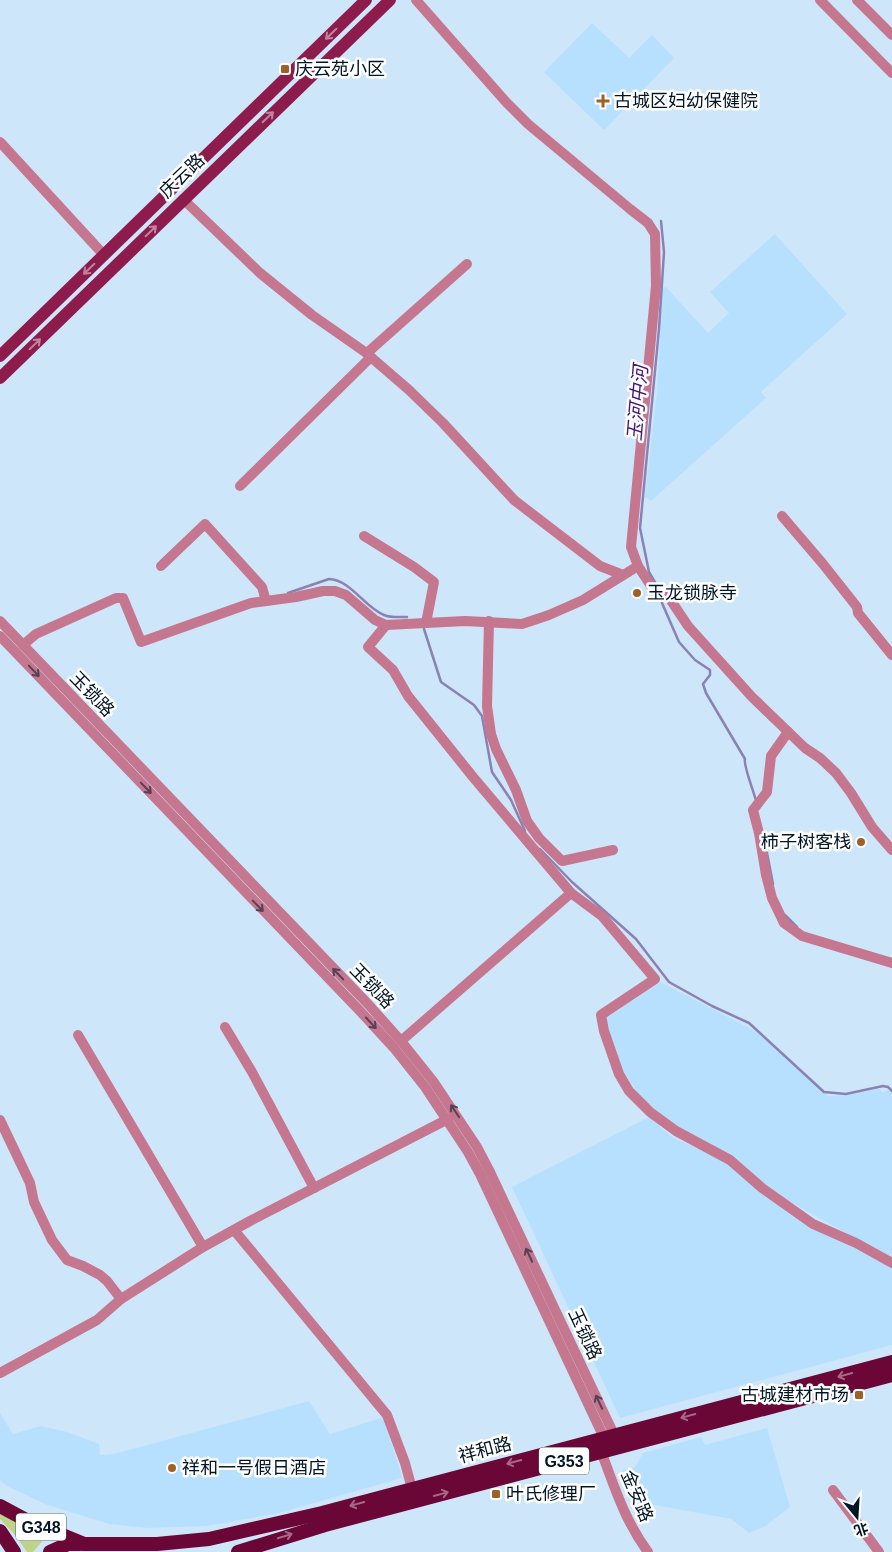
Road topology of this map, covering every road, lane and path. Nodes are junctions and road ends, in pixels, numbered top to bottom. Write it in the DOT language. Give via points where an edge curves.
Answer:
graph roads {
  1 [pos="366,0"];
  2 [pos="390,0"];
  3 [pos="416,0"];
  4 [pos="820,0"];
  5 [pos="857,0"];
  6 [pos="892,35"];
  7 [pos="892,73"];
  8 [pos="0,142"];
  9 [pos="183,199"];
  10 [pos="103,254"];
  11 [pos="467,264"];
  12 [pos="369,355"];
  13 [pos="0,356"];
  14 [pos="0,378"];
  15 [pos="240,486"];
  16 [pos="782,516"];
  17 [pos="364,536"];
  18 [pos="160,566"];
  19 [pos="638,566"];
  20 [pos="623,575"];
  21 [pos="266,601"];
  22 [pos="0,621"];
  23 [pos="489,621"];
  24 [pos="426,623"];
  25 [pos="386,625"];
  26 [pos="0,636"];
  27 [pos="23,645"];
  28 [pos="892,655"];
  29 [pos="788,732"];
  30 [pos="613,850"];
  31 [pos="892,850"];
  32 [pos="571,893"];
  33 [pos="892,963"];
  34 [pos="225,1027"];
  35 [pos="78,1036"];
  36 [pos="401,1041"];
  37 [pos="448,1119"];
  38 [pos="0,1120"];
  39 [pos="314,1188"];
  40 [pos="234,1230"];
  41 [pos="203,1247"];
  42 [pos="892,1263"];
  43 [pos="122,1299"];
  44 [pos="892,1362"];
  45 [pos="0,1373"];
  46 [pos="892,1375"];
  47 [pos="610,1444"];
  48 [pos="412,1489"];
  49 [pos="833,1490"];
  50 [pos="0,1506"];
  51 [pos="0,1531"];
  52 [pos="84,1544"];
  53 [pos="14,1552"];
  54 [pos="50,1552"];
  55 [pos="102,1552"];
  56 [pos="238,1552"];
  57 [pos="648,1552"];
  58 [pos="879,1552"];
  1 -- 10 [label="main road, 庆云路, one-way"];
  9 -- 2 [label="main road, 庆云路, one-way"];
  3 -- 19 [label="street" via="528,124 648,223 655,234 656,286 631,547"];
  4 -- 7 [label="street"];
  5 -- 6 [label="street"];
  8 -- 10 [label="street"];
  9 -- 12 [label="street" via="273,284"];
  14 -- 9 [label="main road, 庆云路, one-way"];
  10 -- 13 [label="main road, 庆云路, one-way"];
  11 -- 12 [label="street"];
  12 -- 15 [label="street"];
  12 -- 20 [label="street" via="443,423 514,500 600,566"];
  16 -- 28 [label="street"];
  17 -- 24 [label="street" via="434,582"];
  18 -- 21 [label="street" via="206,524 262,587"];
  19 -- 20 [label="street"];
  19 -- 29 [label="street" via="655,592 668,596 707,649"];
  20 -- 23 [label="street" via="583,600 549,615 522,624"];
  21 -- 25 [label="street" via="334,591 346,595 375,620"];
  21 -- 27 [label="street" via="251,603 142,642 123,598 116,598 36,634"];
  22 -- 27 [label="street, 玉锁路"];
  23 -- 24 [label="street"];
  23 -- 30 [label="street" via="488,719 498,756 516,790 527,821 562,861"];
  24 -- 25 [label="street"];
  25 -- 32 [label="street" via="368,647 393,670 408,696 473,778"];
  26 -- 37 [label="street, 玉锁路, one-way" via="377,1029"];
  36 -- 27 [label="street, 玉锁路, one-way"];
  29 -- 31 [label="street" via="836,773 872,827"];
  29 -- 33 [label="street" via="771,756 767,792 753,810 772,898 784,923 798,934"];
  32 -- 36 [label="street"];
  32 -- 42 [label="street" via="602,916 655,980 601,1015 619,1074 634,1097 662,1122 730,1160 762,1188 813,1224 856,1242"];
  34 -- 39 [label="street"];
  35 -- 41 [label="street"];
  47 -- 36 [label="street, 玉锁路, one-way" via="489,1170 449,1102"];
  37 -- 39 [label="street"];
  37 -- 47 [label="street, 玉锁路" via="480,1174"];
  38 -- 43 [label="street" via="52,1240 67,1260 100,1275"];
  39 -- 40 [label="street"];
  40 -- 41 [label="street"];
  40 -- 48 [label="street" via="387,1415"];
  41 -- 43 [label="street"];
  43 -- 45 [label="street" via="97,1320"];
  44 -- 47 [label="highway, 祥和路 / G353, one-way"];
  46 -- 47 [label="highway, 祥和路 / G353"];
  47 -- 48 [label="highway, 祥和路 / G353, one-way"];
  56 -- 47 [label="highway, 祥和路 / G353, one-way"];
  47 -- 57 [label="street, 金安路" via="622,1509"];
  48 -- 52 [label="highway, 祥和路 / G353, one-way" via="218,1537 166,1543"];
  49 -- 58 [label="street"];
  50 -- 52 [label="highway, G348"];
  51 -- 53 [label="highway, G348"];
  52 -- 54 [label="highway, G348" via="68,1544"];
  52 -- 55 [label="highway, G348"];
}
